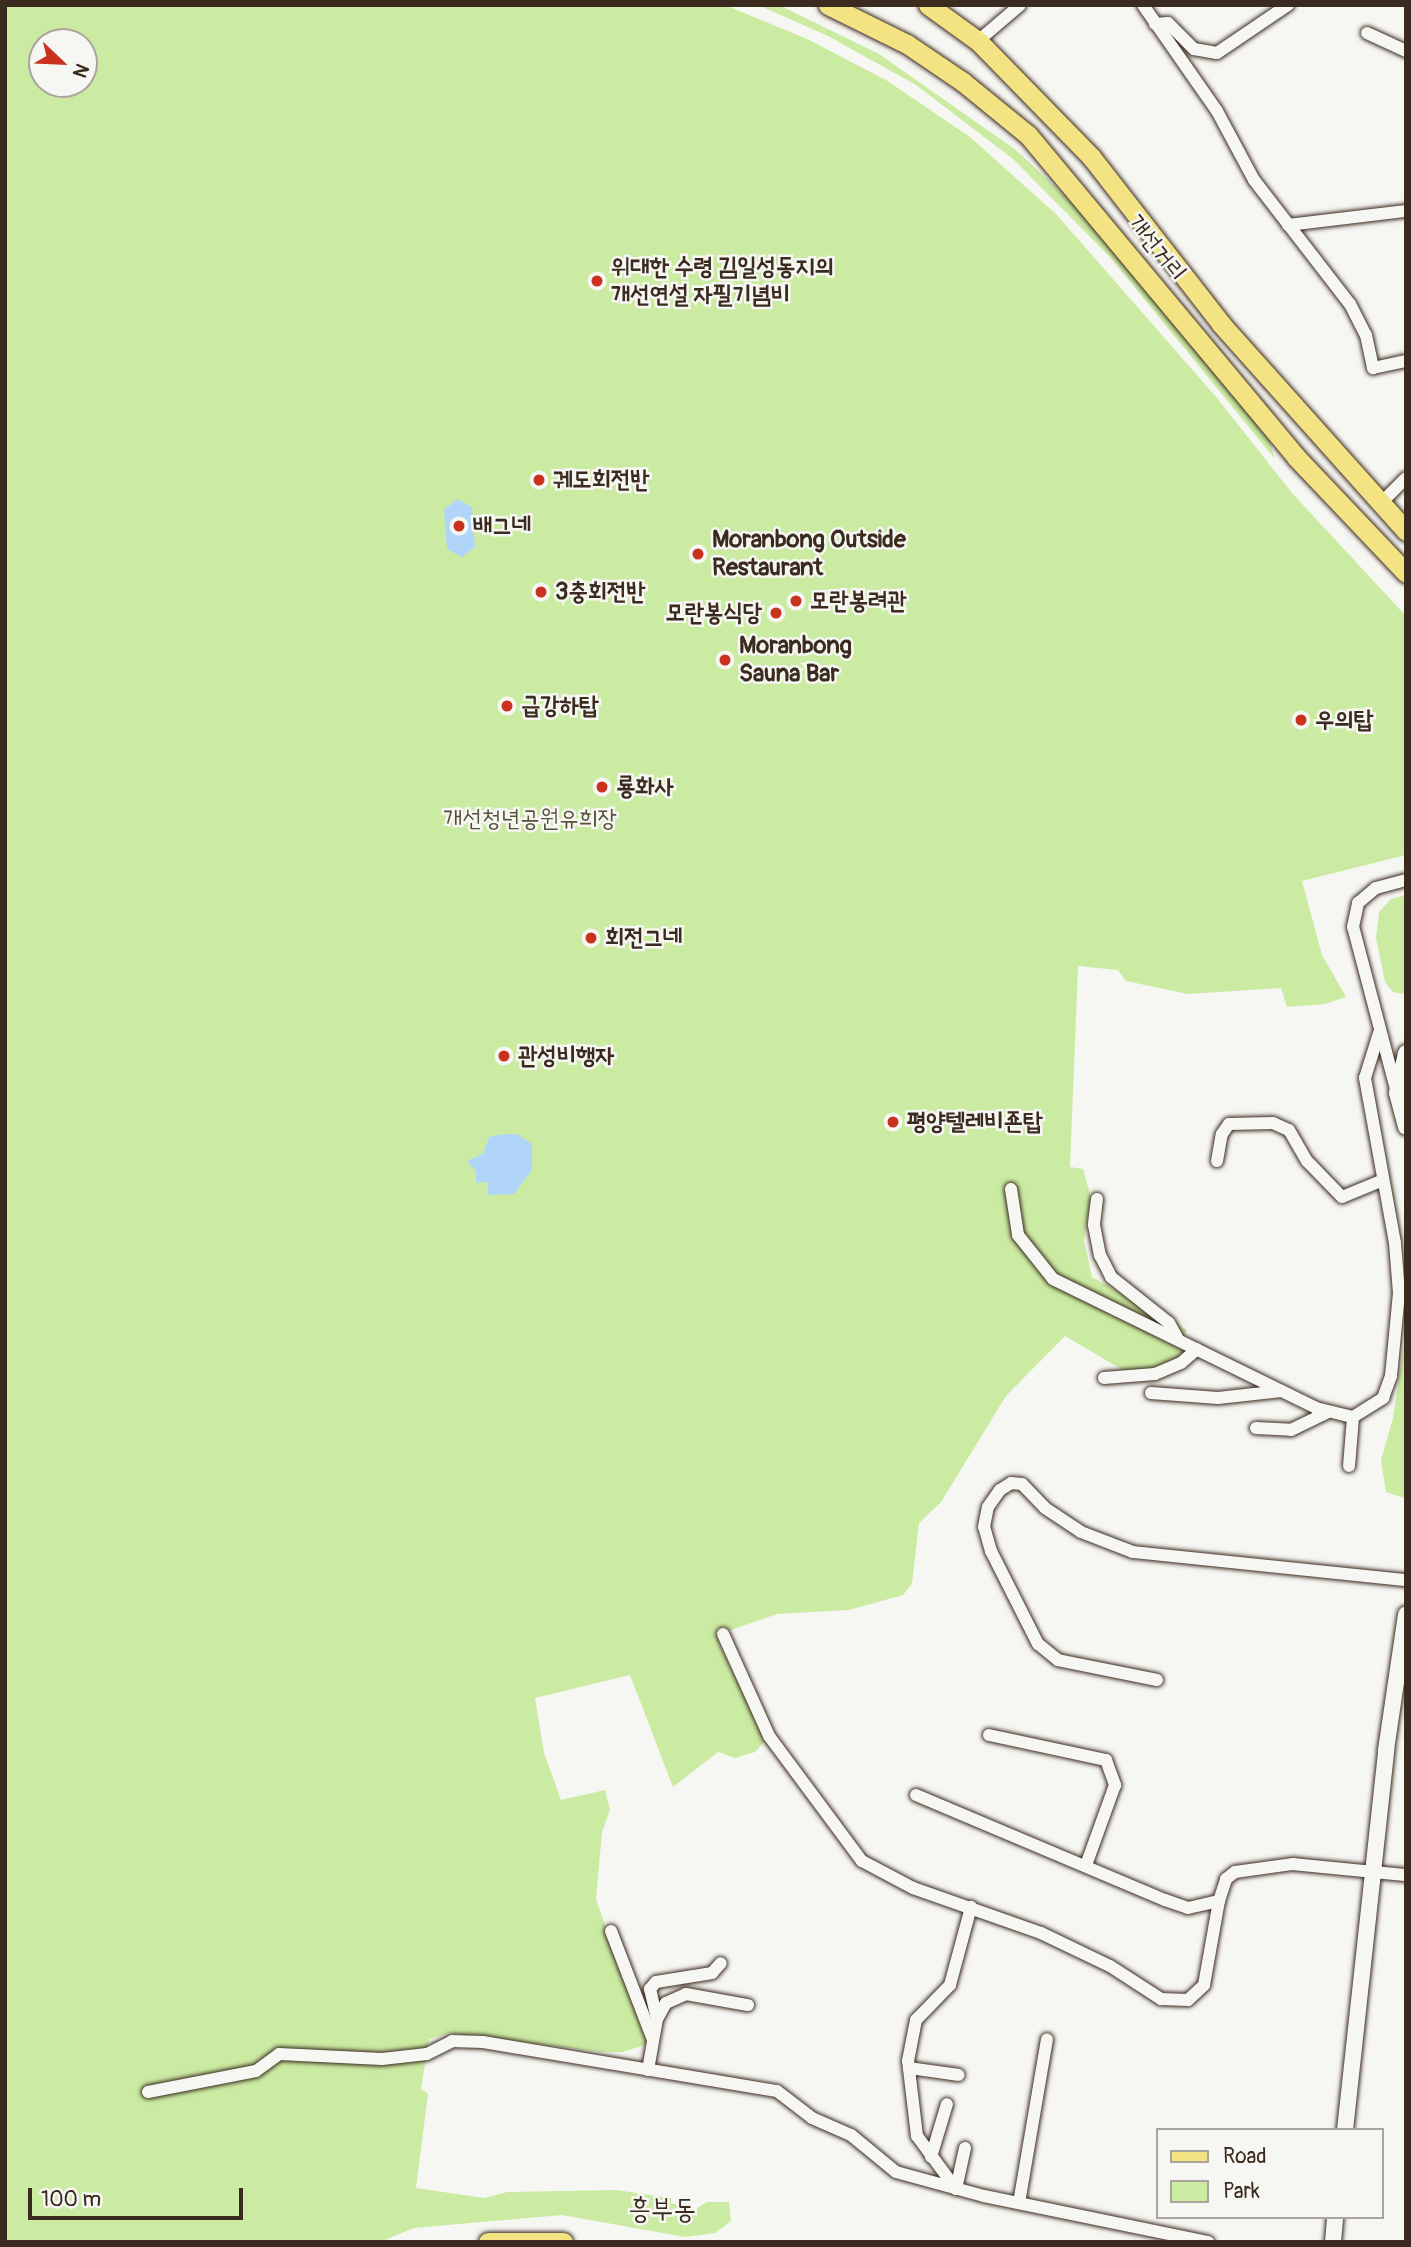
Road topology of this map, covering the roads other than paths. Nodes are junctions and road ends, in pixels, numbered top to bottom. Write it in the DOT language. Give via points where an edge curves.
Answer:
graph roads {
  1 [pos="828,5"];
  2 [pos="928,5"];
  3 [pos="1020,5"];
  4 [pos="1143,5"];
  5 [pos="1288,5"];
  6 [pos="1155,24"];
  7 [pos="1367,33"];
  8 [pos="978,41"];
  9 [pos="1406,51"];
  10 [pos="1406,211"];
  11 [pos="1288,225"];
  12 [pos="1406,361"];
  13 [pos="1406,478"];
  14 [pos="1381,503"];
  15 [pos="1406,531"];
  16 [pos="1406,573"];
  17 [pos="1406,880"];
  18 [pos="1379,1033"];
  19 [pos="1406,1053"];
  20 [pos="1397,1093"];
  21 [pos="1406,1127"];
  22 [pos="1217,1161"];
  23 [pos="1381,1181"];
  24 [pos="1011,1189"];
  25 [pos="1097,1199"];
  26 [pos="1178,1340"];
  27 [pos="1197,1349"];
  28 [pos="1104,1378"];
  29 [pos="1283,1391"];
  30 [pos="1151,1393"];
  31 [pos="1328,1412"];
  32 [pos="1353,1417"];
  33 [pos="1256,1428"];
  34 [pos="1349,1466"];
  35 [pos="1406,1580"];
  36 [pos="1406,1614"];
  37 [pos="723,1634"];
  38 [pos="1157,1680"];
  39 [pos="989,1735"];
  40 [pos="916,1795"];
  41 [pos="1086,1865"];
  42 [pos="1372,1873"];
  43 [pos="1406,1875"];
  44 [pos="1219,1901"];
  45 [pos="971,1907"];
  46 [pos="611,1931"];
  47 [pos="721,1963"];
  48 [pos="748,2005"];
  49 [pos="657,2019"];
  50 [pos="1047,2039"];
  51 [pos="653,2041"];
  52 [pos="909,2068"];
  53 [pos="648,2070"];
  54 [pos="959,2075"];
  55 [pos="148,2092"];
  56 [pos="947,2104"];
  57 [pos="1345,2128"];
  58 [pos="965,2148"];
  59 [pos="930,2157"];
  60 [pos="956,2189"];
  61 [pos="1019,2203"];
  62 [pos="1335,2219"];
  63 [pos="488,2242"];
  64 [pos="563,2242"];
  65 [pos="1208,2242"];
  66 [pos="1333,2242"];
  1 -- 16 [label="main road, 개선거리" via="907,44 1028,135 1296,457"];
  2 -- 8 [label="main road, 개선거리"];
  3 -- 8 [label="street"];
  4 -- 6 [label="street"];
  5 -- 6 [label="street" via="1217,53 1194,49 1168,23"];
  6 -- 11 [label="street" via="1217,111 1254,180"];
  7 -- 9 [label="street"];
  8 -- 14 [label="main road, 개선거리" via="1092,158 1221,324"];
  10 -- 11 [label="street"];
  11 -- 12 [label="street" via="1361,322 1373,368"];
  13 -- 14 [label="street"];
  14 -- 15 [label="main road, 개선거리"];
  17 -- 18 [label="street" via="1376,888 1358,903 1353,927"];
  18 -- 20 [label="street"];
  18 -- 23 [label="street" via="1365,1079"];
  19 -- 20 [label="main road"];
  20 -- 21 [label="main road"];
  22 -- 23 [label="street" via="1222,1133 1230,1124 1273,1123 1289,1129 1307,1161 1342,1196"];
  23 -- 32 [label="street" via="1395,1243 1399,1293 1395,1343 1382,1398"];
  24 -- 26 [label="street" via="1018,1235 1053,1279"];
  25 -- 26 [label="street" via="1094,1225 1100,1255 1111,1277 1169,1323"];
  26 -- 27 [label="street"];
  27 -- 28 [label="street" via="1181,1363 1155,1374"];
  27 -- 29 [label="street"];
  29 -- 30 [label="street" via="1218,1398"];
  29 -- 31 [label="street"];
  31 -- 32 [label="street"];
  31 -- 33 [label="street" via="1292,1430"];
  32 -- 34 [label="street"];
  35 -- 38 [label="street" via="1133,1552 1081,1532 1045,1508 1023,1484 1011,1483 1000,1490 988,1507 984,1527 991,1551 1038,1644 1058,1660"];
  36 -- 42 [label="main road"];
  37 -- 45 [label="street" via="769,1736 862,1861 913,1888"];
  39 -- 41 [label="street" via="1107,1760 1115,1785"];
  40 -- 41 [label="street"];
  41 -- 44 [label="street" via="1188,1908"];
  42 -- 43 [label="street"];
  42 -- 44 [label="street" via="1293,1864 1235,1872 1226,1880"];
  42 -- 57 [label="main road"];
  44 -- 45 [label="street" via="1204,1985 1198,1995 1174,2002 1041,1933"];
  45 -- 52 [label="street" via="950,1985 916,2020"];
  46 -- 51 [label="street"];
  47 -- 49 [label="street" via="712,1973 656,1982 650,1989"];
  48 -- 49 [label="street" via="686,1994 666,2003"];
  49 -- 51 [label="street"];
  50 -- 61 [label="street"];
  51 -- 53 [label="street"];
  52 -- 54 [label="street"];
  52 -- 59 [label="street" via="917,2136"];
  53 -- 55 [label="street" via="452,2041 427,2054 382,2060 279,2054 256,2071"];
  53 -- 60 [label="street" via="777,2091 812,2118 851,2135 896,2172"];
  56 -- 59 [label="street"];
  58 -- 60 [label="street"];
  59 -- 60 [label="street"];
  60 -- 61 [label="street"];
  61 -- 65 [label="street"];
  62 -- 66 [label="main road"];
  63 -- 64 [label="main road"];
}
